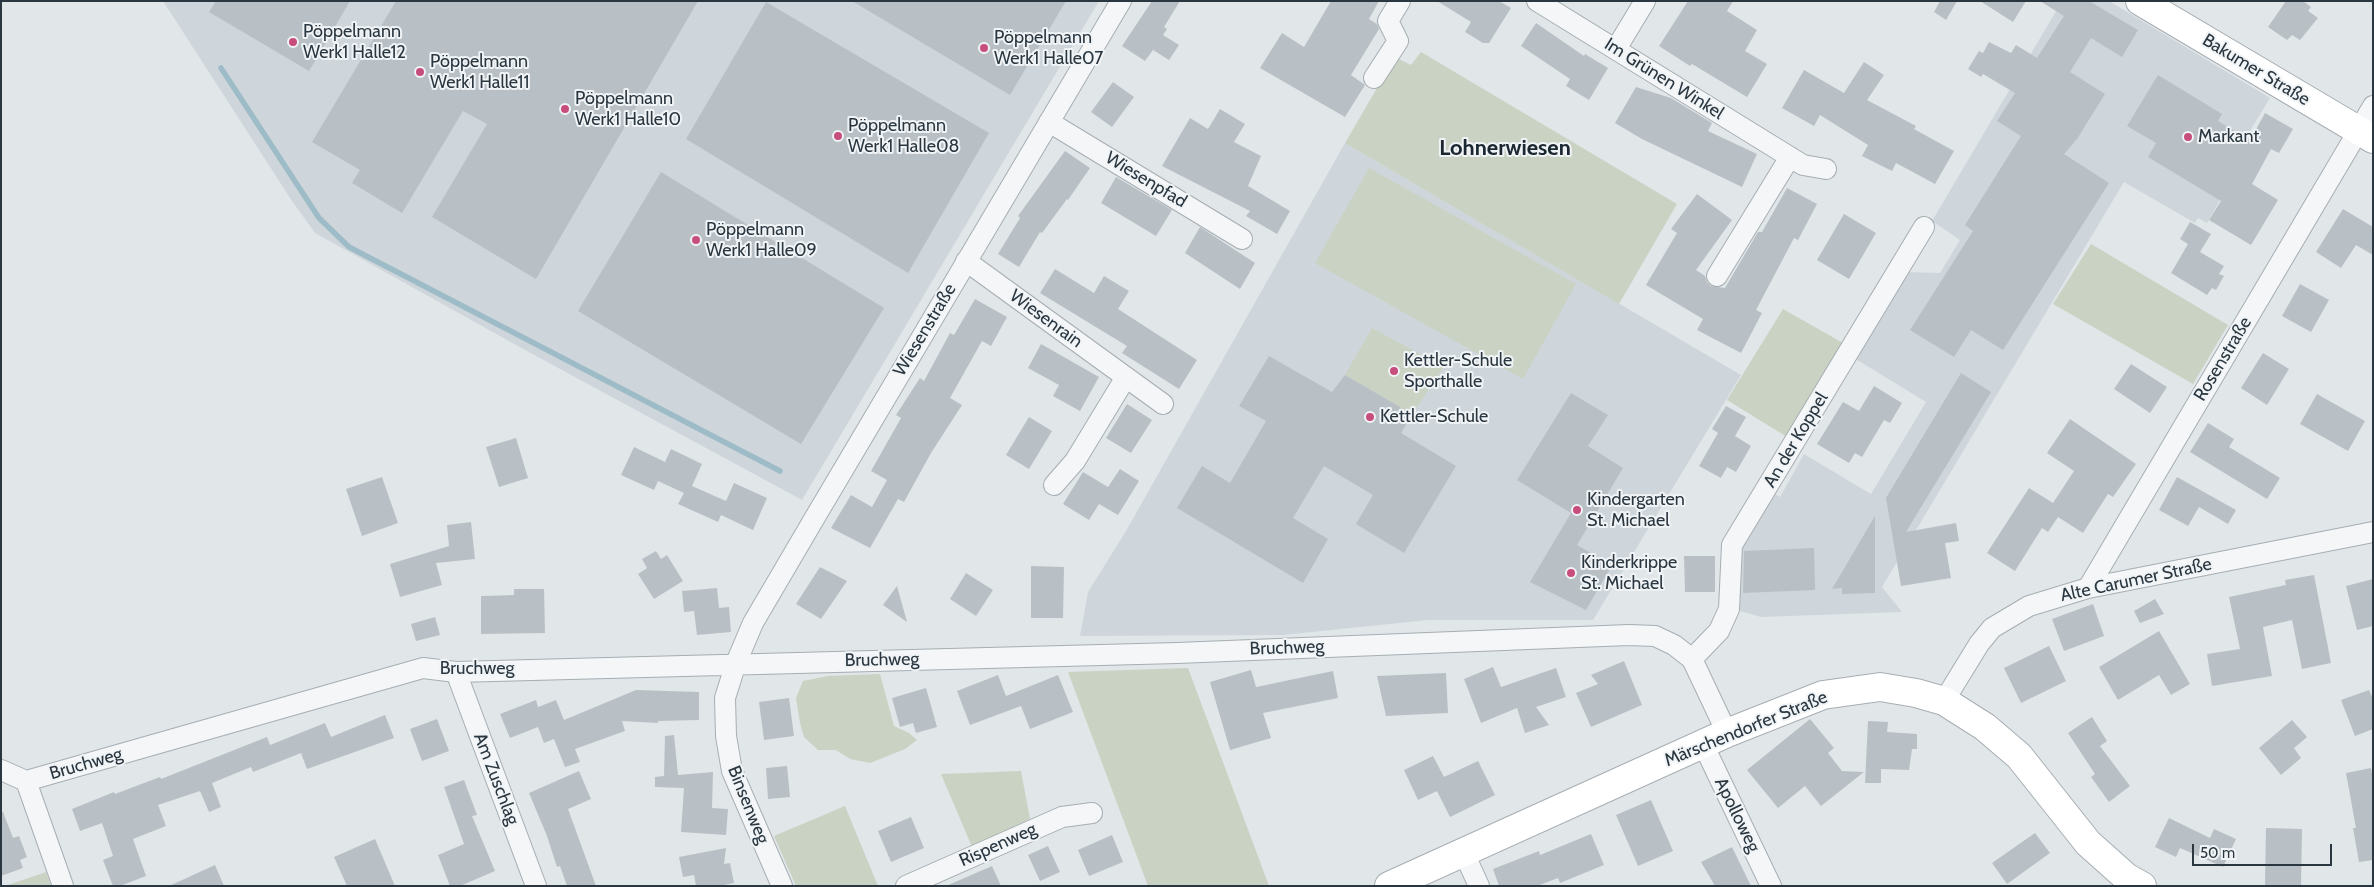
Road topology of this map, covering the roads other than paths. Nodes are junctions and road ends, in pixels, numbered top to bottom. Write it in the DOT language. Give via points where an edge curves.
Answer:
graph roads {
  1 [pos="1121,1"];
  2 [pos="1400,1"];
  3 [pos="1537,1"];
  4 [pos="1645,1"];
  5 [pos="2140,1"];
  6 [pos="1616,49"];
  7 [pos="1374,78"];
  8 [pos="2373,106"];
  9 [pos="1049,122"];
  10 [pos="2365,135"];
  11 [pos="1790,157"];
  12 [pos="1826,169"];
  13 [pos="1924,227"];
  14 [pos="1242,239"];
  15 [pos="966,261"];
  16 [pos="1717,276"];
  17 [pos="1126,377"];
  18 [pos="1163,404"];
  19 [pos="1054,485"];
  20 [pos="2373,532"];
  21 [pos="2088,588"];
  22 [pos="1692,659"];
  23 [pos="736,663"];
  24 [pos="456,672"];
  25 [pos="1944,701"];
  26 [pos="1727,733"];
  27 [pos="1702,744"];
  28 [pos="1,770"];
  29 [pos="26,781"];
  30 [pos="1092,813"];
  31 [pos="1463,851"];
  32 [pos="533,885"];
  33 [pos="63,886"];
  34 [pos="782,886"];
  35 [pos="906,886"];
  36 [pos="1388,886"];
  37 [pos="1479,886"];
  38 [pos="1771,886"];
  39 [pos="2142,886"];
  1 -- 9 [label="street, Wiesenstraße"];
  2 -- 7 [label="street" via="1388,21 1398,41"];
  3 -- 6 [label="street, Im Grünen Winkel"];
  4 -- 6 [label="street"];
  5 -- 10 [label="street, Bakumer Straße"];
  6 -- 11 [label="street, Im Grünen Winkel"];
  8 -- 10 [label="street, Rosenstraße"];
  9 -- 14 [label="street, Wiesenpfad"];
  9 -- 15 [label="street, Wiesenstraße"];
  10 -- 21 [label="street, Rosenstraße"];
  11 -- 12 [label="street, Im Grünen Winkel" via="1803,165"];
  11 -- 16 [label="street"];
  13 -- 22 [label="street, An der Koppel" via="1732,545 1729,609 1719,631"];
  15 -- 17 [label="street, Wiesenrain"];
  15 -- 23 [label="street, Wiesenstraße" via="758,615"];
  17 -- 18 [label="street, Wiesenrain"];
  17 -- 19 [label="street" via="1075,461"];
  20 -- 21 [label="street, Alte Carumer Straße"];
  21 -- 25 [label="street, Alte Carumer Straße" via="2029,606 1992,628"];
  22 -- 23 [label="street, Bruchweg" via="1655,636 1629,635 1177,653"];
  22 -- 26 [label="street, Bruchweg"];
  23 -- 24 [label="street, Bruchweg"];
  23 -- 34 [label="street, Binsenweg" via="725,698 726,736 732,772"];
  24 -- 29 [label="street, Bruchweg" via="423,668"];
  24 -- 32 [label="street, Am Zuschlag"];
  25 -- 26 [label="street, Märschendorfer Straße" via="1880,687 1823,696"];
  25 -- 39 [label="street, Märschendorfer Straße" via="1984,726 2019,756 2088,843 2126,877"];
  26 -- 27 [label="street, Märschendorfer Straße"];
  27 -- 31 [label="street, Märschendorfer Straße"];
  27 -- 38 [label="street, Apolloweg"];
  28 -- 29 [label="street, Bruchweg"];
  29 -- 33 [label="street"];
  30 -- 35 [label="street, Rispenweg" via="1062,817"];
  31 -- 36 [label="street, Märschendorfer Straße"];
  31 -- 37 [label="street"];
}
